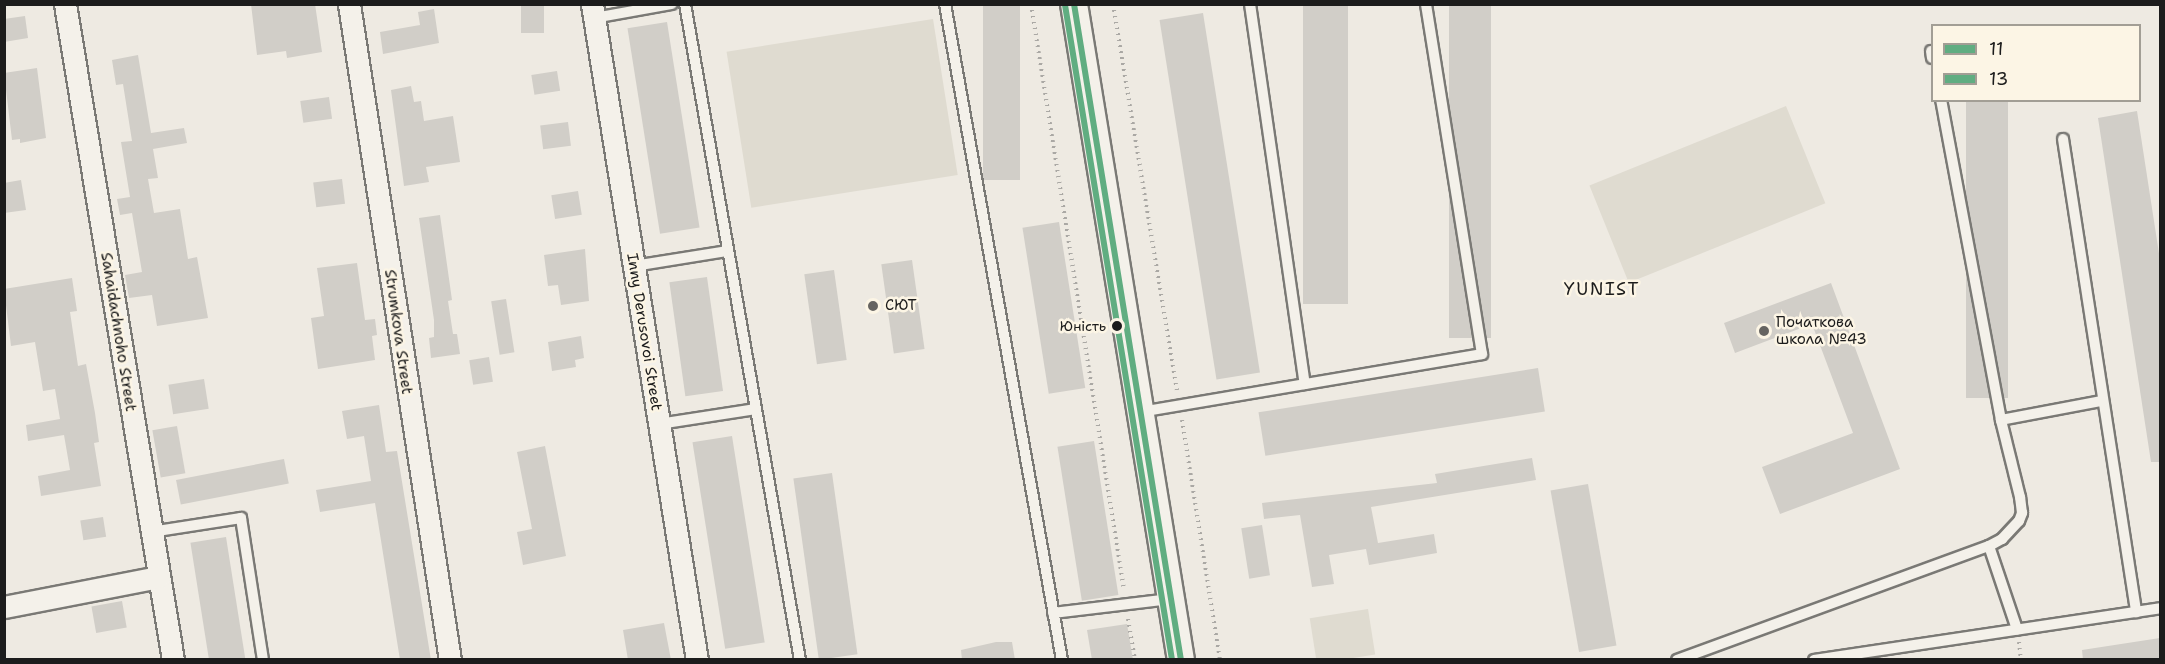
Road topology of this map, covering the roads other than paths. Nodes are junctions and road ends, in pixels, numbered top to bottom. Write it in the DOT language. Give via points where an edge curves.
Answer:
graph roads {
  1 [pos="65,4"];
  2 [pos="349,4"];
  3 [pos="672,4"];
  4 [pos="685,4"];
  5 [pos="945,4"];
  6 [pos="1074,4"];
  7 [pos="1250,4"];
  8 [pos="1426,4"];
  9 [pos="593,11"];
  10 [pos="1941,102"];
  11 [pos="2063,139"];
  12 [pos="728,251"];
  13 [pos="634,266"];
  14 [pos="1305,384"];
  15 [pos="2102,401"];
  16 [pos="756,409"];
  17 [pos="1140,412"];
  18 [pos="2001,420"];
  19 [pos="659,424"];
  20 [pos="151,532"];
  21 [pos="1989,546"];
  22 [pos="159,577"];
  23 [pos="1170,599"];
  24 [pos="4,607"];
  25 [pos="2160,608"];
  26 [pos="2136,612"];
  27 [pos="1053,613"];
  28 [pos="2017,629"];
  29 [pos="173,660"];
  30 [pos="263,660"];
  31 [pos="450,660"];
  32 [pos="697,660"];
  33 [pos="800,660"];
  34 [pos="1062,660"];
  35 [pos="1180,660"];
  36 [pos="1677,660"];
  37 [pos="1814,660"];
  1 -- 20 [label="street, Sahaidachnoho Street"];
  2 -- 31 [label="street, Strumkova Street"];
  3 -- 9 [label="lane"];
  4 -- 12 [label="lane"];
  5 -- 27 [label="lane"];
  6 -- 17 [label="street"];
  7 -- 14 [label="lane"];
  8 -- 14 [label="lane" via="1482,354"];
  9 -- 13 [label="street, Inny Derusovoi Street"];
  10 -- 18 [label="lane"];
  11 -- 15 [label="lane"];
  12 -- 13 [label="lane"];
  12 -- 16 [label="lane"];
  13 -- 19 [label="street, Inny Derusovoi Street"];
  14 -- 17 [label="lane"];
  15 -- 18 [label="lane"];
  15 -- 26 [label="lane"];
  16 -- 19 [label="lane"];
  16 -- 33 [label="lane"];
  17 -- 23 [label="street"];
  18 -- 21 [label="lane" via="2022,513 2013,530"];
  19 -- 32 [label="street, Inny Derusovoi Street"];
  20 -- 22 [label="street, Sahaidachnoho Street"];
  20 -- 30 [label="lane" via="241,518"];
  21 -- 28 [label="lane"];
  21 -- 36 [label="lane"];
  22 -- 24 [label="street"];
  22 -- 29 [label="street, Sahaidachnoho Street"];
  23 -- 27 [label="lane"];
  23 -- 35 [label="street"];
  25 -- 26 [label="lane"];
  26 -- 28 [label="lane"];
  27 -- 34 [label="lane"];
  28 -- 37 [label="lane"];
}
